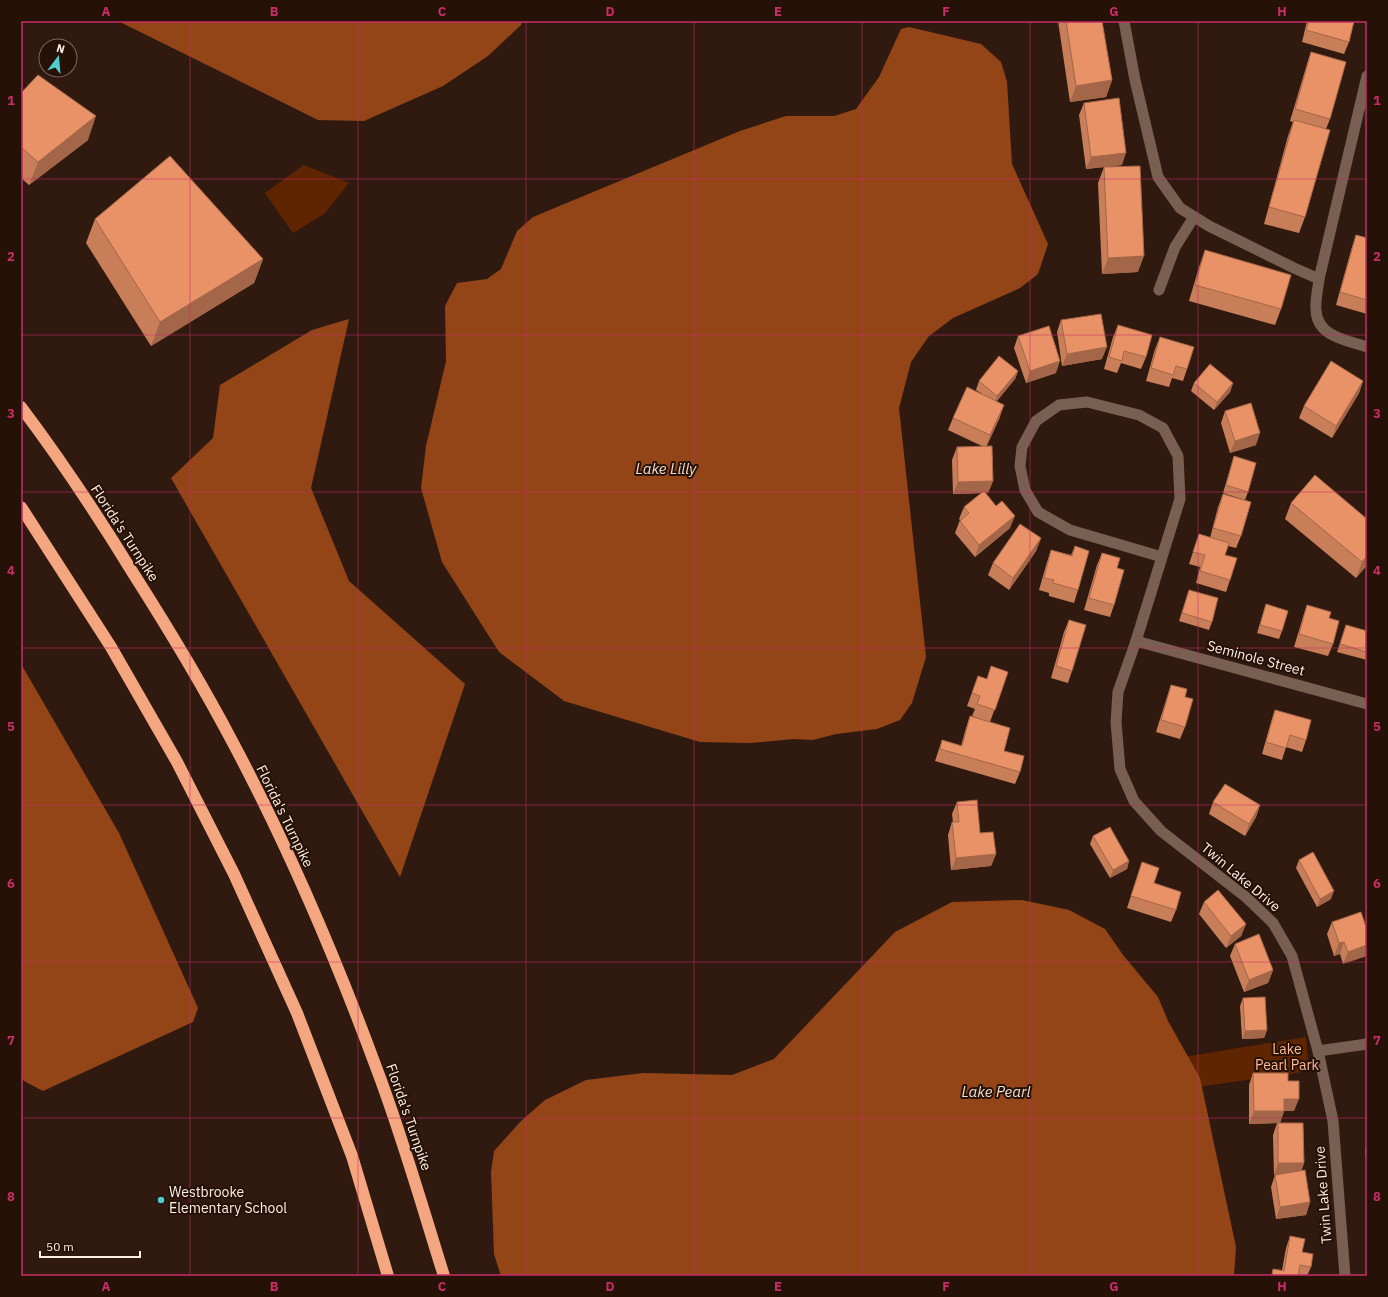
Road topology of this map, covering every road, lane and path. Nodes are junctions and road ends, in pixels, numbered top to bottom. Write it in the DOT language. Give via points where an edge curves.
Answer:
graph roads {
  1 [pos="1124,21"];
  2 [pos="1367,76"];
  3 [pos="1194,217"];
  4 [pos="1319,279"];
  5 [pos="1159,290"];
  6 [pos="1367,347"];
  7 [pos="21,407"];
  8 [pos="21,507"];
  9 [pos="1162,557"];
  10 [pos="1136,640"];
  11 [pos="1367,704"];
  12 [pos="1367,1044"];
  13 [pos="1318,1051"];
  14 [pos="388,1276"];
  15 [pos="444,1276"];
  16 [pos="1345,1276"];
  1 -- 3 [label="street" via="1158,177 1180,208"];
  2 -- 4 [label="street"];
  3 -- 4 [label="street"];
  3 -- 5 [label="street" via="1175,247"];
  4 -- 6 [label="street" via="1316,311 1321,327 1335,337"];
  7 -- 15 [label="highway, Florida's Turnpike" via="104,527 169,631 232,741 286,849 377,1069"];
  8 -- 14 [label="highway" via="111,647 177,762 234,874 303,1027 352,1156"];
  9 -- 9 [label="street, Twin Lake Drive" via="1180,499 1178,456 1163,428 1140,415 1087,402 1059,405 1036,421 1022,447 1020,466 1025,490 1038,512 1070,530"];
  9 -- 10 [label="street, Twin Lake Drive"];
  10 -- 11 [label="street, Seminole Street"];
  10 -- 13 [label="street, Twin Lake Drive" via="1118,692 1116,722 1120,769 1134,802 1162,831 1246,898 1273,923 1292,956"];
  12 -- 13 [label="street"];
  13 -- 16 [label="street, Twin Lake Drive" via="1333,1121"];
}
